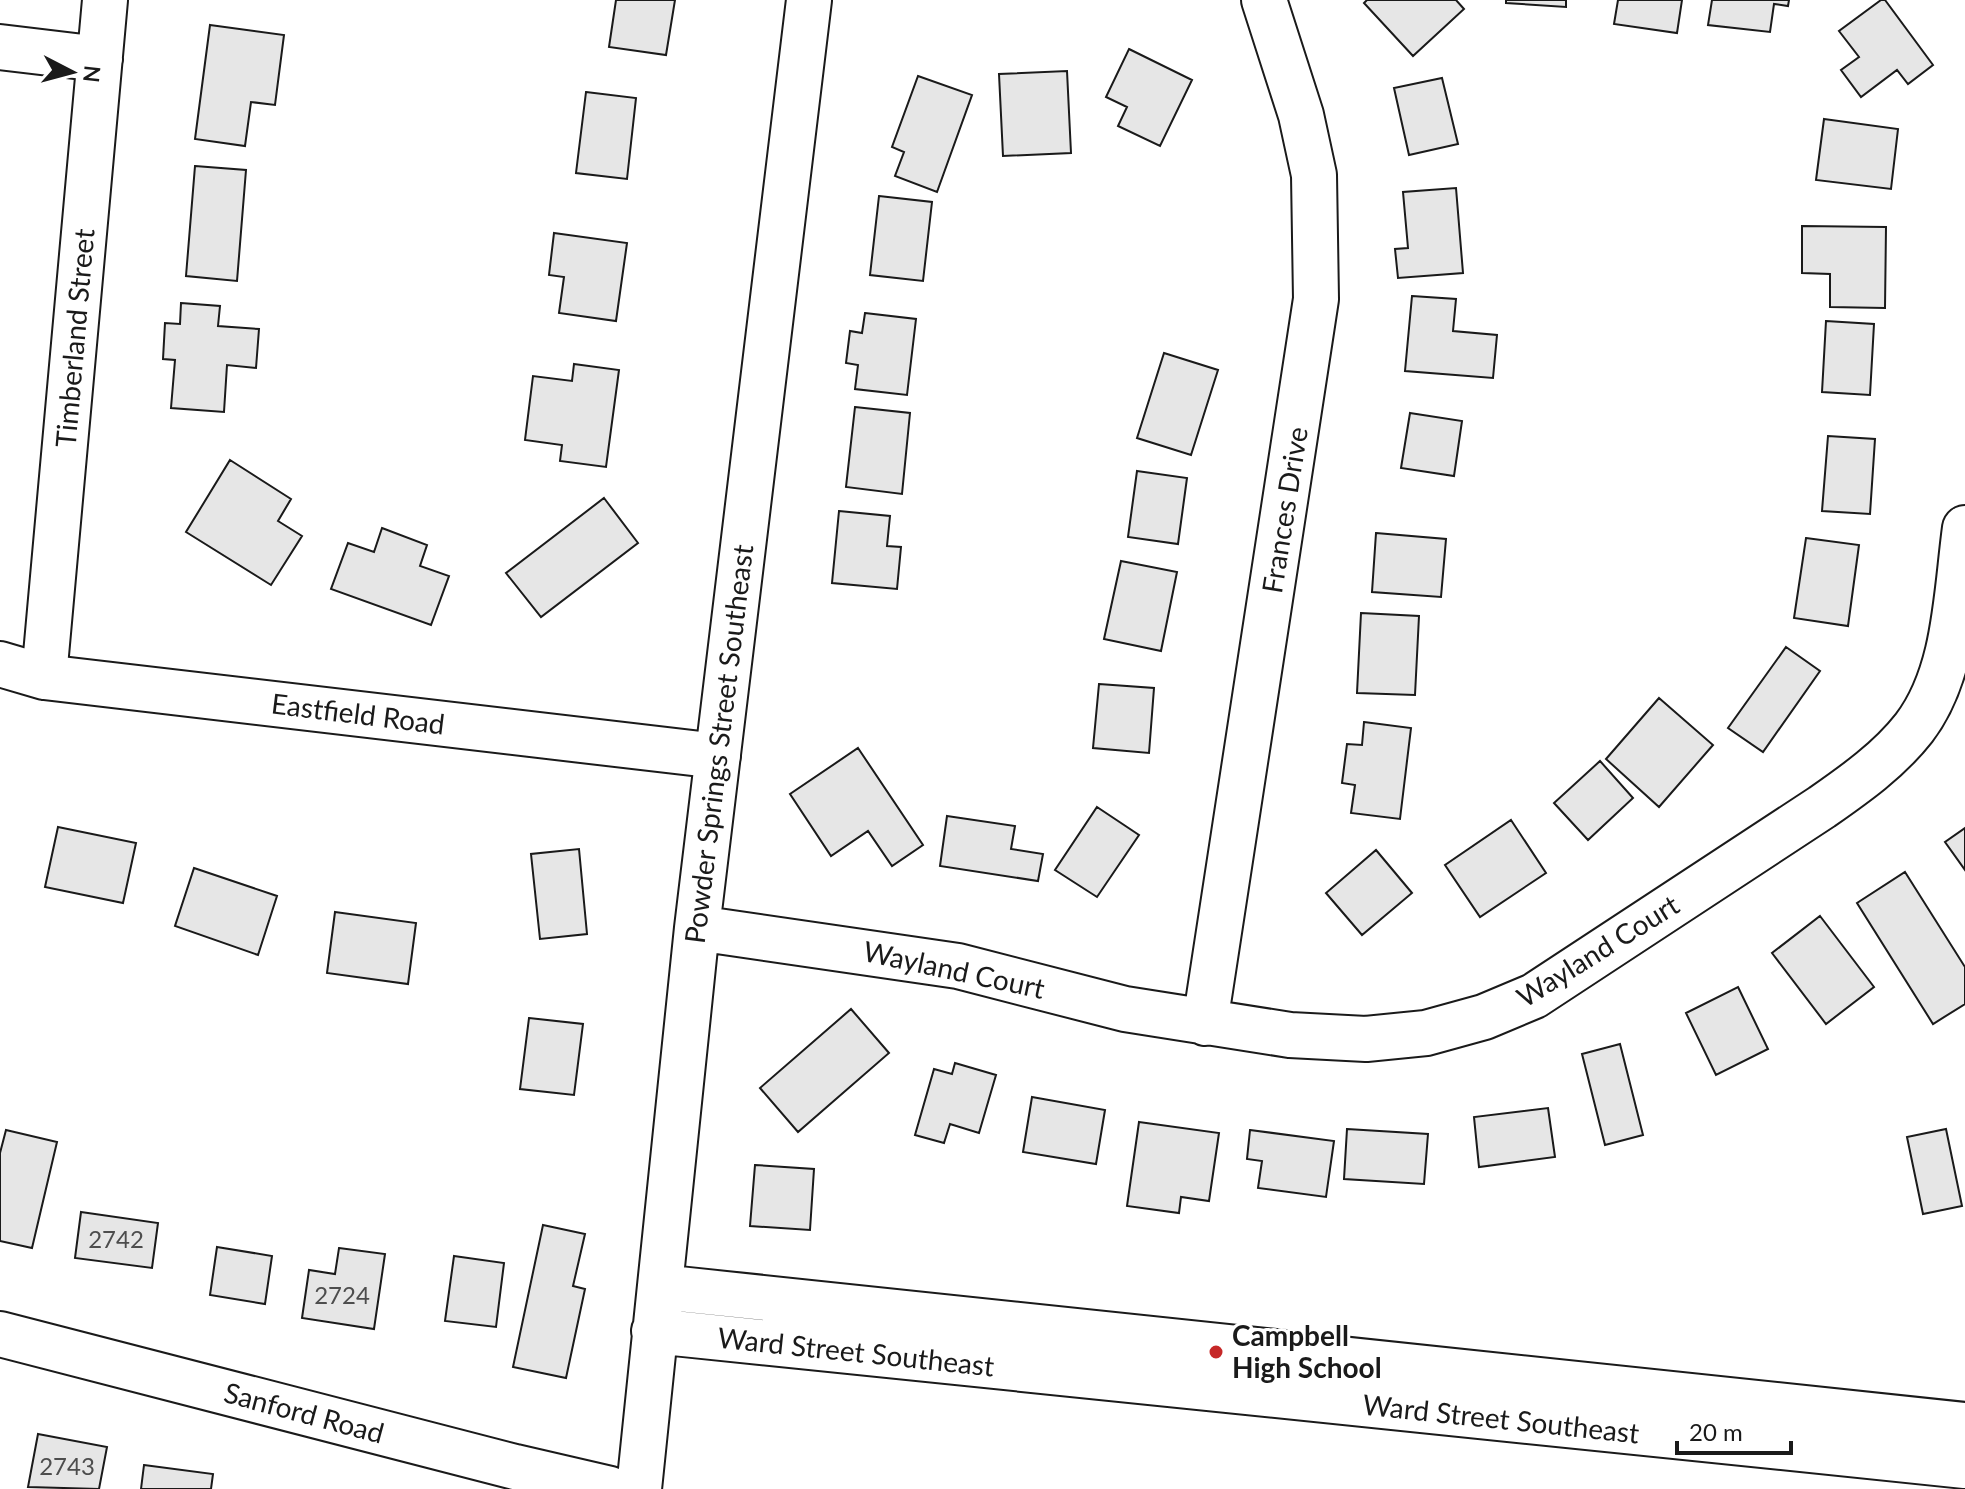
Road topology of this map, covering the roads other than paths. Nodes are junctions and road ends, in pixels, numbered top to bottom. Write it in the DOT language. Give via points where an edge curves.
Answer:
graph roads {
  1 [pos="105,0"];
  2 [pos="809,0"];
  3 [pos="1264,0"];
  4 [pos="0,47"];
  5 [pos="100,59"];
  6 [pos="1965,528"];
  7 [pos="0,664"];
  8 [pos="44,677"];
  9 [pos="718,756"];
  10 [pos="697,928"];
  11 [pos="1205,1023"];
  12 [pos="660,1287"];
  13 [pos="654,1331"];
  14 [pos="0,1334"];
  15 [pos="1965,1425"];
  16 [pos="1965,1466"];
  17 [pos="610,1489"];
  18 [pos="639,1489"];
  1 -- 5 [label="street, Timberland Street"];
  2 -- 9 [label="street, Powder Springs Street Southeast"];
  3 -- 11 [label="street, Frances Drive" via="1314,175 1316,299"];
  4 -- 5 [label="street"];
  5 -- 8 [label="street, Timberland Street"];
  6 -- 11 [label="street, Wayland Court" via="1945,661 1932,700 1915,727 1861,781 1534,996 1426,1033 1366,1039"];
  7 -- 8 [label="street, Eastfield Road"];
  8 -- 9 [label="street, Eastfield Road"];
  9 -- 10 [label="street, Powder Springs Street Southeast"];
  10 -- 11 [label="street, Wayland Court" via="958,966 1125,1009"];
  10 -- 12 [label="street, Powder Springs Street Southeast"];
  12 -- 13 [label="street, Powder Springs Street Southeast"];
  12 -- 15 [label="street, Ward Street Southeast"];
  13 -- 16 [label="street, Ward Street Southeast"];
  13 -- 18 [label="street, Powder Springs Street Southeast"];
  14 -- 17 [label="street, Sanford Road"];
}
